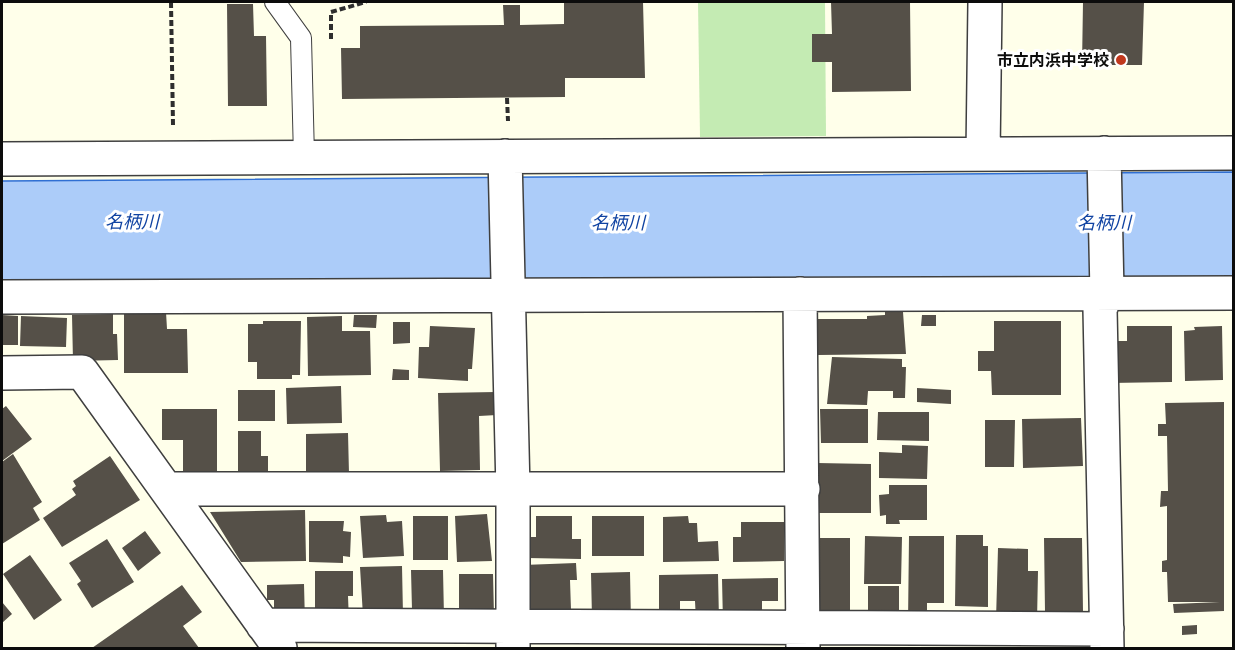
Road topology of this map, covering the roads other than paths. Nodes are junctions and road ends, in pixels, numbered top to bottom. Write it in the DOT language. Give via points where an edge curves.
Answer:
graph roads {
  1 [pos="275,2"];
  2 [pos="985,2"];
  3 [pos="506,142"];
  4 [pos="1104,153"];
  5 [pos="1233,153"];
  6 [pos="983,154"];
  7 [pos="304,157"];
  8 [pos="2,159"];
  9 [pos="1107,293"];
  10 [pos="1233,293"];
  11 [pos="800,294"];
  12 [pos="2,297"];
  13 [pos="507,297"];
  14 [pos="2,374"];
  15 [pos="167,489"];
  16 [pos="803,489"];
  17 [pos="513,490"];
  18 [pos="271,637"];
  19 [pos="513,638"];
  20 [pos="802,638"];
  21 [pos="1107,639"];
  1 -- 7 [label="lane" via="301,38"];
  2 -- 6 [label="street"];
  3 -- 6 [label="street"];
  3 -- 7 [label="street"];
  3 -- 13 [label="street"];
  4 -- 5 [label="street"];
  4 -- 6 [label="street"];
  4 -- 9 [label="street"];
  7 -- 8 [label="street"];
  9 -- 10 [label="street"];
  9 -- 11 [label="street"];
  9 -- 21 [label="street" via="1100,309"];
  11 -- 13 [label="street"];
  11 -- 16 [label="street"];
  12 -- 13 [label="street"];
  13 -- 17 [label="street"];
  14 -- 15 [label="street" via="82,372"];
  15 -- 17 [label="street"];
  15 -- 18 [label="street"];
  16 -- 17 [label="street"];
  16 -- 20 [label="street"];
  17 -- 19 [label="street"];
  18 -- 19 [label="street"];
  19 -- 20 [label="street"];
  20 -- 21 [label="street"];
}
